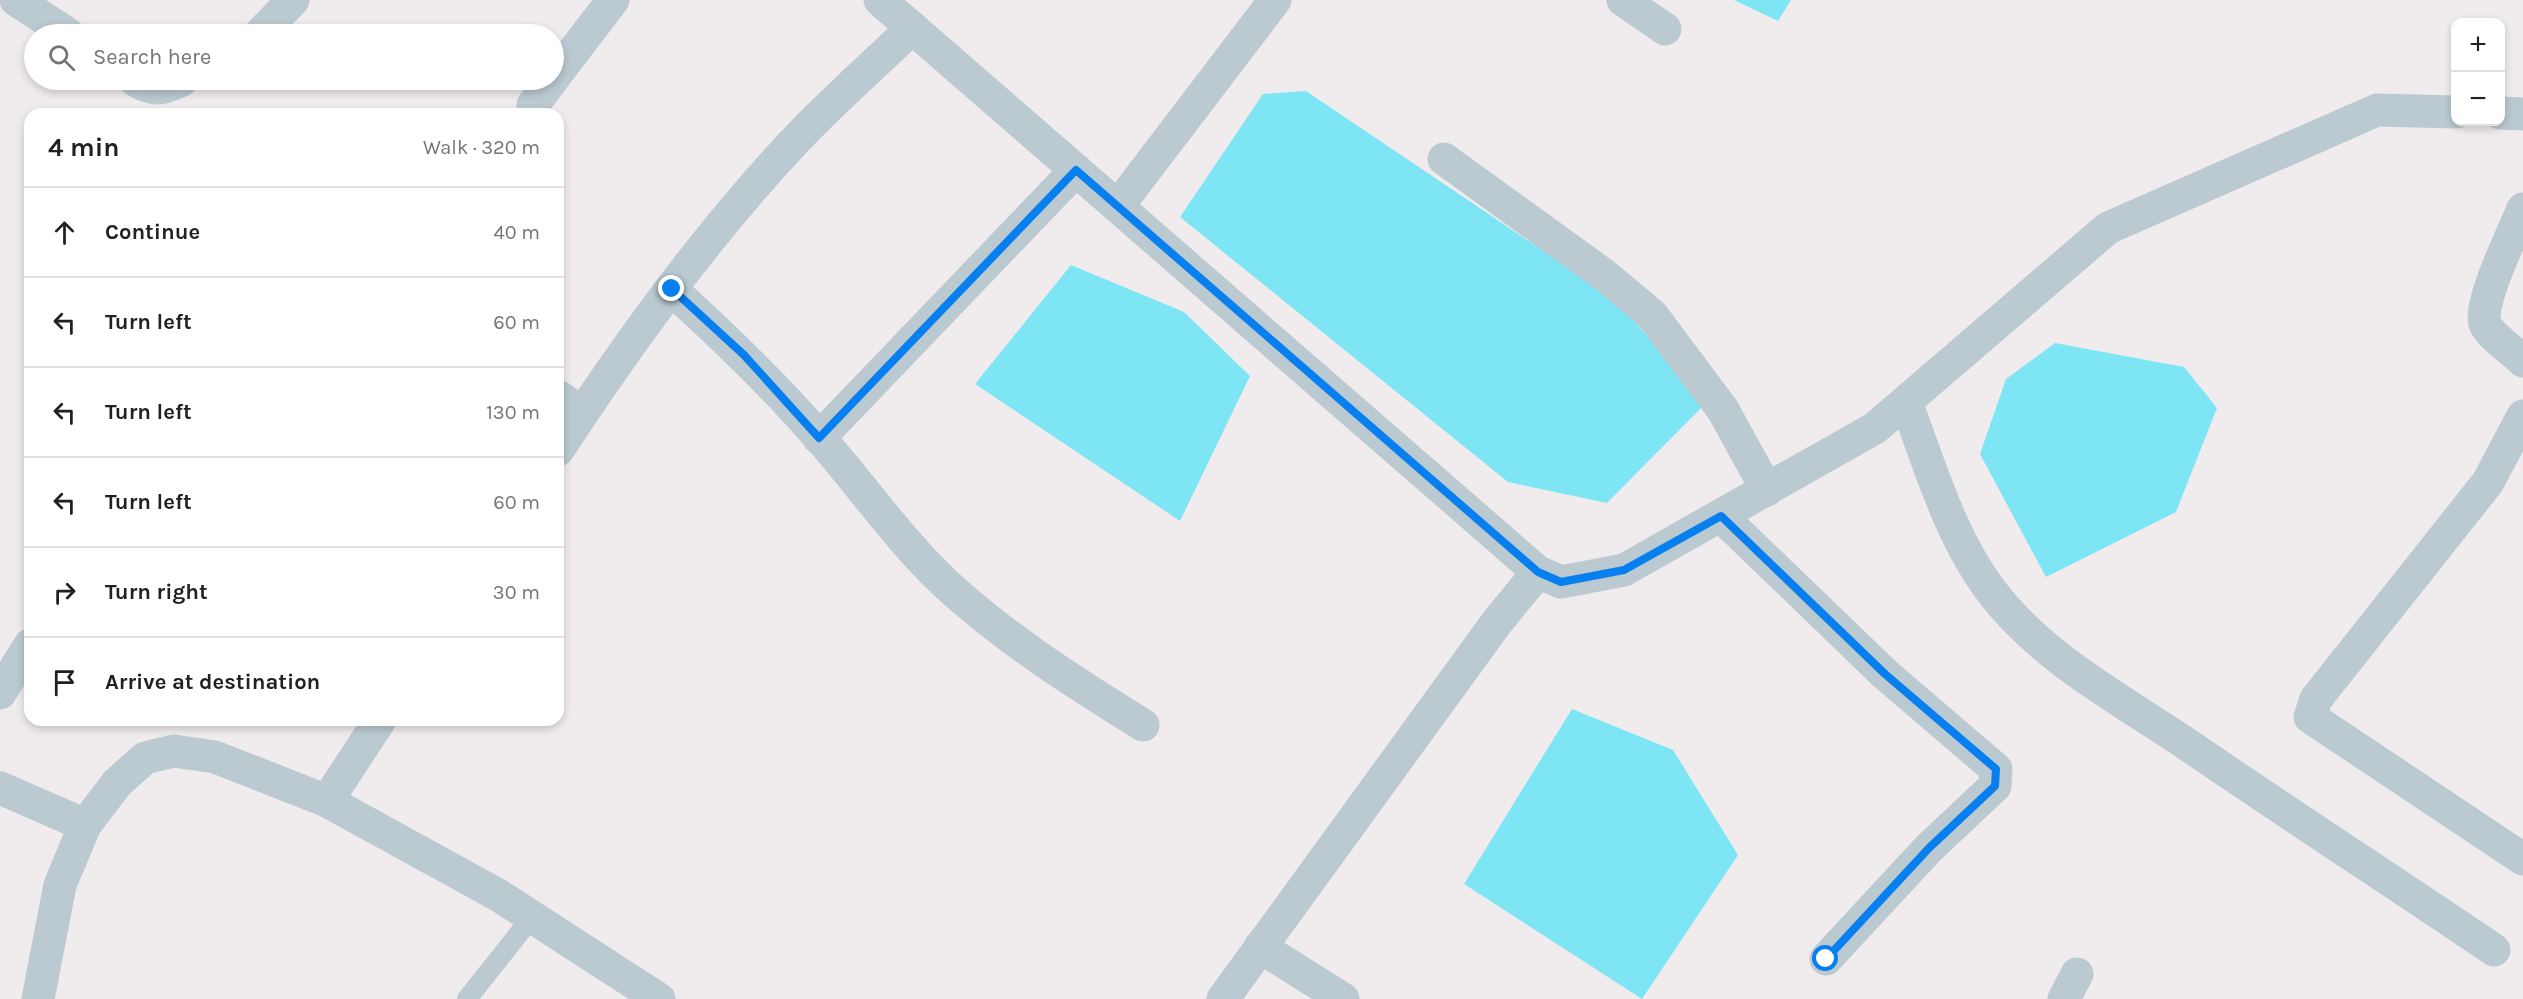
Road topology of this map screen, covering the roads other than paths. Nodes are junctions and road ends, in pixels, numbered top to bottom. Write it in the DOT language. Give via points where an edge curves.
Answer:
graph roads {
  1 [pos="16,0"];
  2 [pos="293,0"];
  3 [pos="613,0"];
  4 [pos="880,0"];
  5 [pos="1275,0"];
  6 [pos="1623,0"];
  7 [pos="53,24"];
  8 [pos="270,24"];
  9 [pos="912,27"];
  10 [pos="1665,28"];
  11 [pos="564,64"];
  12 [pos="2451,112"];
  13 [pos="2505,113"];
  14 [pos="2523,114"];
  15 [pos="1444,159"];
  16 [pos="1076,170"];
  17 [pos="1118,206"];
  18 [pos="2523,209"];
  19 [pos="672,289"];
  20 [pos="2523,361"];
  21 [pos="1906,402"];
  22 [pos="570,405"];
  23 [pos="2523,416"];
  24 [pos="564,428"];
  25 [pos="819,438"];
  26 [pos="1767,490"];
  27 [pos="1721,516"];
  28 [pos="1538,572"];
  29 [pos="24,655"];
  30 [pos="0,693"];
  31 [pos="1143,725"];
  32 [pos="376,726"];
  33 [pos="0,788"];
  34 [pos="327,801"];
  35 [pos="85,825"];
  36 [pos="2523,859"];
  37 [pos="532,917"];
  38 [pos="1260,947"];
  39 [pos="2494,950"];
  40 [pos="1826,959"];
  41 [pos="38,999"];
  42 [pos="467,999"];
  43 [pos="658,999"];
  44 [pos="1223,999"];
  45 [pos="1343,999"];
  1 -- 7 [label="street"];
  2 -- 8 [label="street"];
  3 -- 11 [label="street"];
  4 -- 9 [label="street"];
  5 -- 17 [label="street"];
  6 -- 10 [label="street"];
  9 -- 16 [label="street"];
  9 -- 19 [label="street" via="792,145 723,223"];
  12 -- 21 [label="street" via="2377,110 2108,228"];
  13 -- 14 [label="street"];
  15 -- 26 [label="street" via="1652,315 1723,410"];
  16 -- 17 [label="street"];
  16 -- 25 [label="street"];
  17 -- 28 [label="street"];
  18 -- 20 [label="street" via="2486,297 2483,315 2485,325"];
  19 -- 22 [label="street"];
  19 -- 25 [label="street" via="744,355"];
  21 -- 26 [label="street" via="1875,428"];
  21 -- 39 [label="street" via="1965,550 1992,592 2032,636 2131,708"];
  22 -- 24 [label="street"];
  23 -- 36 [label="street" via="2488,482 2316,699 2310,717"];
  25 -- 31 [label="street" via="915,553 948,586 1064,676"];
  26 -- 27 [label="street"];
  27 -- 28 [label="street" via="1624,570 1561,582"];
  27 -- 40 [label="street" via="1885,674 1996,769 1995,786 1929,848"];
  28 -- 38 [label="street" via="1497,622"];
  29 -- 30 [label="street"];
  32 -- 34 [label="street"];
  33 -- 35 [label="street"];
  34 -- 35 [label="street" via="214,757 174,751 145,758 117,783"];
  34 -- 37 [label="street"];
  35 -- 41 [label="street" via="60,885"];
  37 -- 42 [label="lane"];
  37 -- 43 [label="street"];
  38 -- 44 [label="street"];
  38 -- 45 [label="street"];
}
